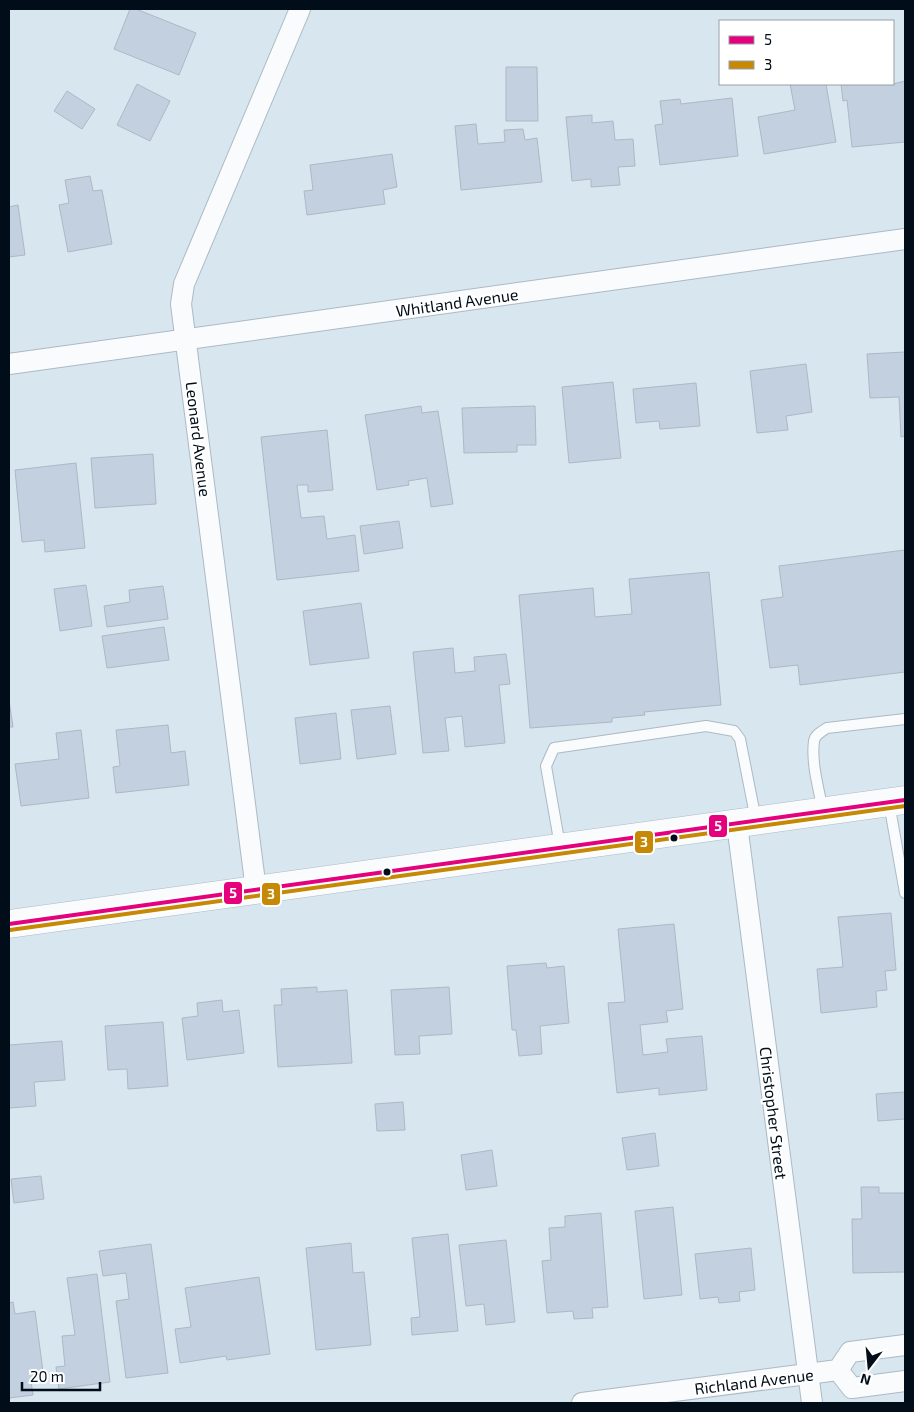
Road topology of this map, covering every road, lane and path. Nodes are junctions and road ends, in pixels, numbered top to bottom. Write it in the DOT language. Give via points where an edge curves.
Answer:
graph roads {
  1 [pos="300,9"];
  2 [pos="905,239"];
  3 [pos="185,341"];
  4 [pos="9,364"];
  5 [pos="905,719"];
  6 [pos="897,802"];
  7 [pos="823,812"];
  8 [pos="746,822"];
  9 [pos="561,848"];
  10 [pos="256,890"];
  11 [pos="905,893"];
  12 [pos="9,924"];
  13 [pos="905,1345"];
  14 [pos="838,1370"];
  15 [pos="808,1373"];
  16 [pos="905,1381"];
  17 [pos="582,1403"];
  18 [pos="812,1403"];
  1 -- 3 [label="street, Leonard Avenue" via="184,284 181,304"];
  2 -- 3 [label="street, Whitland Avenue"];
  3 -- 4 [label="street, Whitland Avenue"];
  3 -- 10 [label="street, Leonard Avenue"];
  5 -- 7 [label="lane" via="820,731 814,740 814,760"];
  6 -- 7 [label="main road"];
  6 -- 11 [label="lane"];
  7 -- 8 [label="main road"];
  8 -- 9 [label="main road"];
  8 -- 9 [label="lane" via="740,739 734,731 706,726 554,748 546,766"];
  8 -- 15 [label="street, Christopher Street"];
  9 -- 10 [label="main road"];
  10 -- 12 [label="main road"];
  13 -- 14 [label="street, Richland Avenue" via="850,1352"];
  14 -- 15 [label="street, Richland Avenue"];
  14 -- 16 [label="street, Richland Avenue" via="852,1388"];
  15 -- 17 [label="street, Richland Avenue"];
  15 -- 18 [label="street, Christopher Street"];
}
